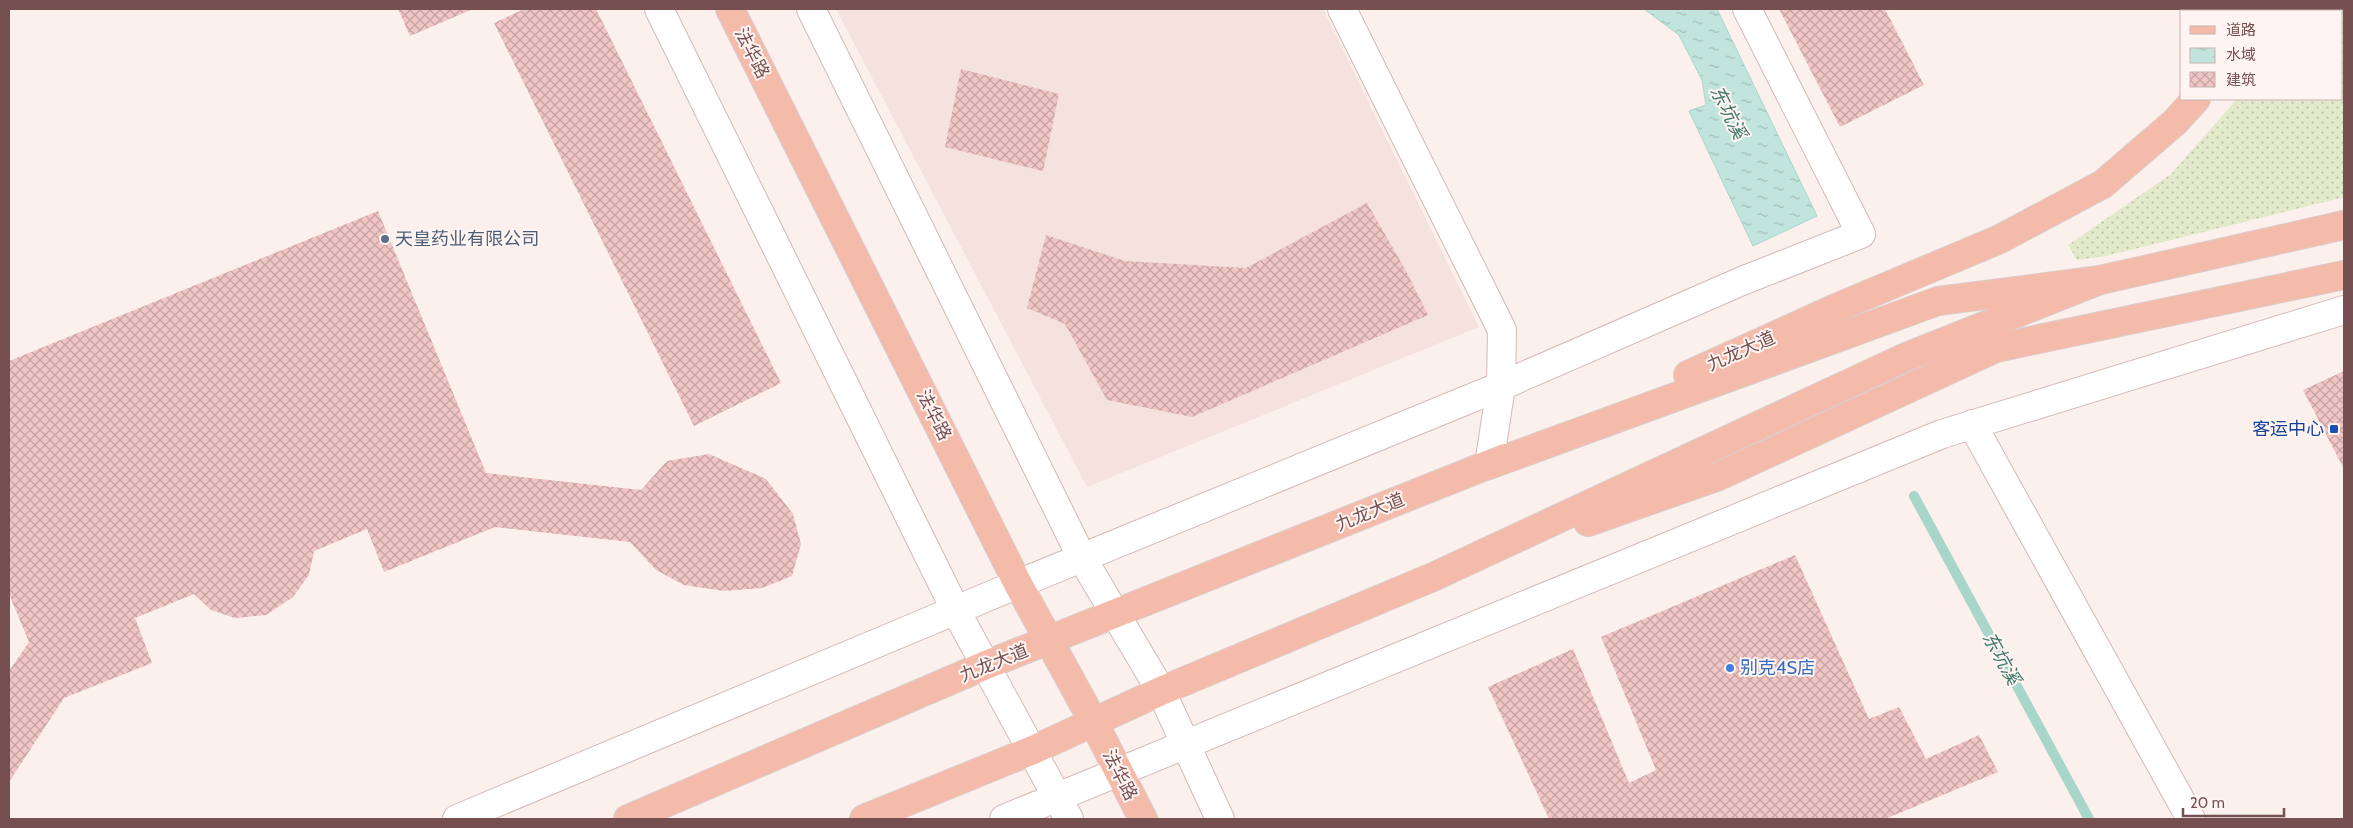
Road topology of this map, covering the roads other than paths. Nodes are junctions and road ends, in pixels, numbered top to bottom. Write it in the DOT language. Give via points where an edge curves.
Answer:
graph roads {
  1 [pos="659,9"];
  2 [pos="730,9"];
  3 [pos="811,9"];
  4 [pos="1342,9"];
  5 [pos="1746,9"];
  6 [pos="2195,100"];
  7 [pos="2344,225"];
  8 [pos="2344,275"];
  9 [pos="2100,280"];
  10 [pos="2344,310"];
  11 [pos="1501,386"];
  12 [pos="1972,424"];
  13 [pos="1489,465"];
  14 [pos="1082,558"];
  15 [pos="1433,577"];
  16 [pos="1018,584"];
  17 [pos="956,610"];
  18 [pos="1116,613"];
  19 [pos="1049,640"];
  20 [pos="986,665"];
  21 [pos="1161,691"];
  22 [pos="1094,724"];
  23 [pos="1185,744"];
  24 [pos="1033,750"];
  25 [pos="1119,771"];
  26 [pos="1063,808"];
  27 [pos="457,819"];
  28 [pos="628,819"];
  29 [pos="864,819"];
  30 [pos="1004,819"];
  31 [pos="1143,819"];
  32 [pos="1220,819"];
  33 [pos="2191,819"];
  1 -- 17 [label="street"];
  2 -- 16 [label="main road, 法华路"];
  3 -- 14 [label="street"];
  4 -- 11 [label="street" via="1502,330"];
  5 -- 11 [label="street" via="1861,234 1742,281"];
  6 -- 13 [label="main road, 九龙大道" via="2175,122 2102,184 2000,239 1836,308"];
  7 -- 9 [label="main road"];
  8 -- 15 [label="main road" via="1996,348 1719,476"];
  9 -- 13 [label="main road" via="1938,301"];
  9 -- 15 [label="main road" via="1906,357"];
  10 -- 12 [label="street"];
  11 -- 13 [label="street"];
  11 -- 14 [label="street"];
  12 -- 23 [label="street"];
  12 -- 33 [label="street"];
  13 -- 18 [label="main road, 九龙大道"];
  14 -- 16 [label="street"];
  14 -- 18 [label="street"];
  15 -- 21 [label="main road"];
  16 -- 17 [label="street"];
  16 -- 19 [label="main road, 法华路"];
  17 -- 20 [label="street"];
  17 -- 27 [label="street"];
  18 -- 19 [label="main road, 九龙大道"];
  18 -- 21 [label="street"];
  19 -- 20 [label="main road, 九龙大道"];
  19 -- 22 [label="main road, 法华路"];
  20 -- 24 [label="street"];
  20 -- 28 [label="main road, 九龙大道"];
  21 -- 22 [label="main road"];
  21 -- 23 [label="street"];
  22 -- 24 [label="main road"];
  22 -- 25 [label="main road, 法华路"];
  23 -- 25 [label="street"];
  23 -- 32 [label="street"];
  24 -- 26 [label="street"];
  24 -- 29 [label="main road"];
  25 -- 26 [label="street"];
  25 -- 31 [label="main road, 法华路"];
  26 -- 30 [label="street"];
}
